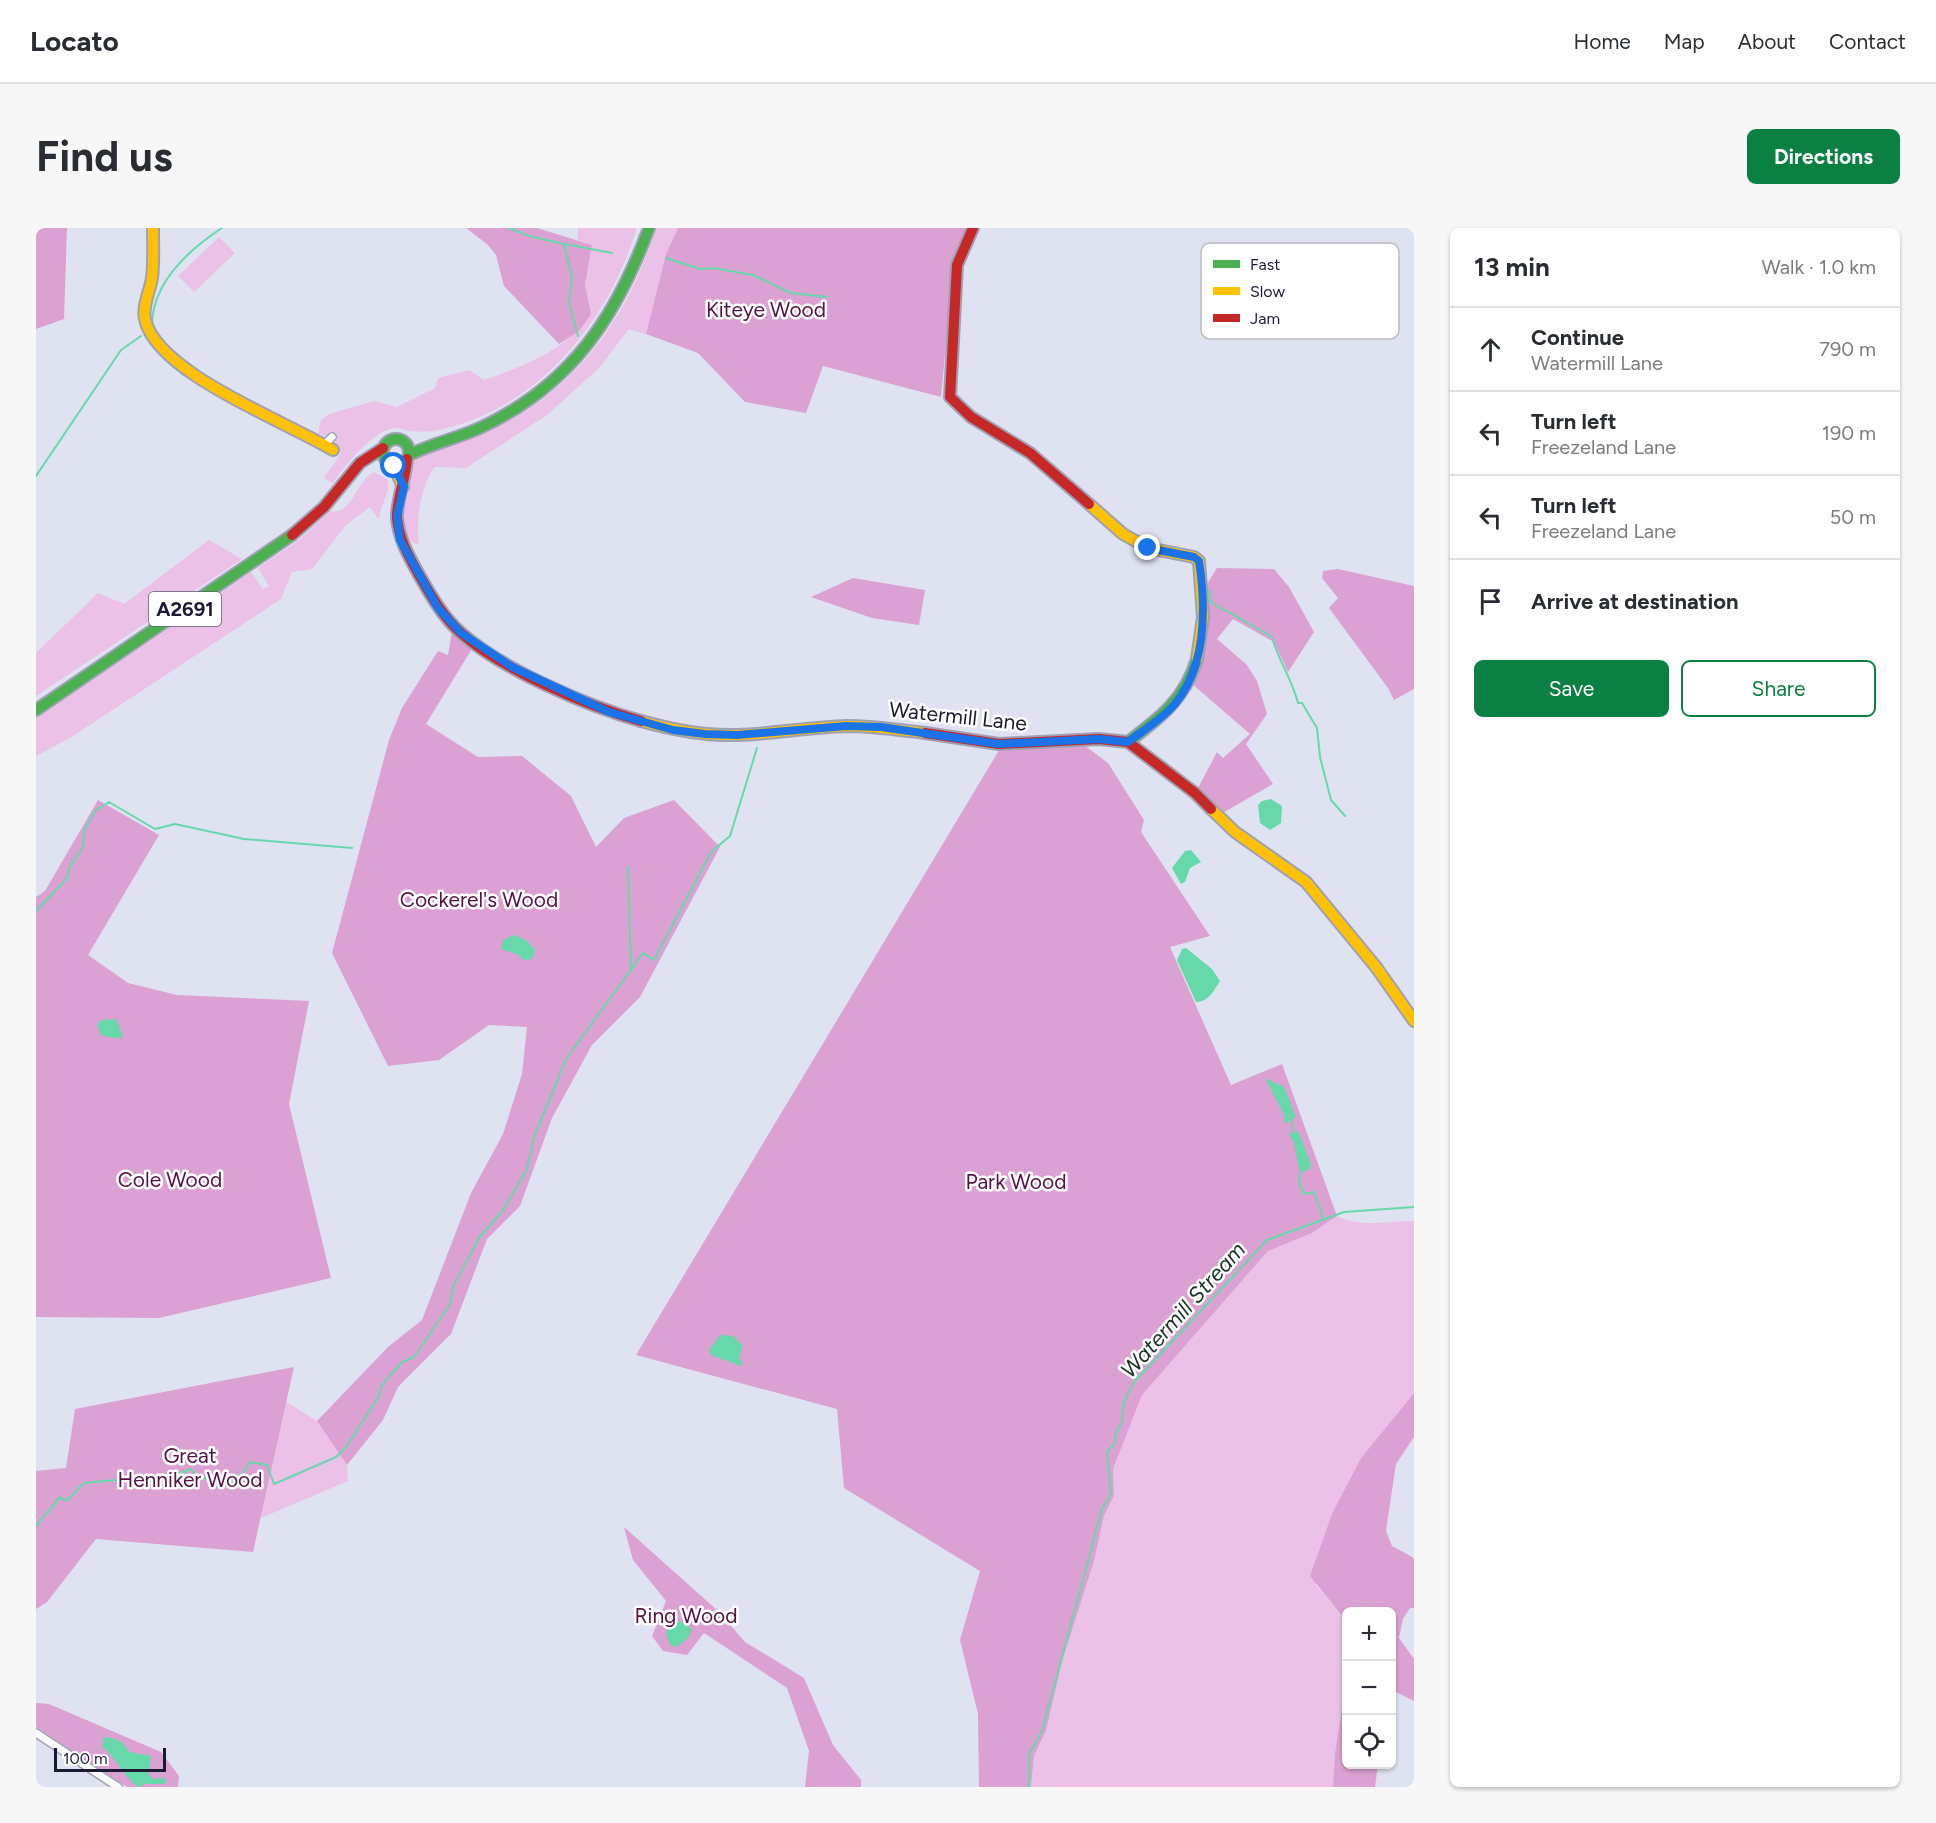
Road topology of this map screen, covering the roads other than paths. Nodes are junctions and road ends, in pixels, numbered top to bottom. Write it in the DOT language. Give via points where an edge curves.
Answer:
graph roads {
  1 [pos="153,228"];
  2 [pos="649,228"];
  3 [pos="973,228"];
  4 [pos="401,440"];
  5 [pos="431,443"];
  6 [pos="330,444"];
  7 [pos="383,448"];
  8 [pos="408,457"];
  9 [pos="360,463"];
  10 [pos="390,464"];
  11 [pos="404,487"];
  12 [pos="36,710"];
  13 [pos="1128,742"];
  14 [pos="1414,1021"];
  15 [pos="36,1733"];
  16 [pos="118,1787"];
  1 -- 6 [label="street" via="152,278 145,318 158,344 224,394"];
  2 -- 5 [label="street" via="622,298 594,340 565,372 538,395 488,425 460,437"];
  3 -- 13 [label="street" via="957,265 950,397 971,417 1030,453 1123,534 1148,548 1199,561 1205,598 1196,663 1176,703"];
  4 -- 5 [label="street"];
  4 -- 7 [label="street" via="391,440"];
  4 -- 8 [label="street" via="408,447"];
  5 -- 8 [label="street"];
  7 -- 9 [label="street, A2691"];
  7 -- 10 [label="street" via="383,456"];
  8 -- 10 [label="street" via="401,464"];
  8 -- 11 [label="street, Watermill Lane"];
  9 -- 10 [label="street"];
  9 -- 12 [label="street, A2691" via="328,503 296,532"];
  10 -- 11 [label="street"];
  11 -- 13 [label="street, Watermill Lane" via="397,516 403,546 438,608 461,633 512,667 609,712 673,730 705,734 846,726 881,727 999,744 1099,739"];
  13 -- 14 [label="street" via="1195,793 1235,832 1306,882 1377,967"];
  15 -- 16 [label="street"];
}
